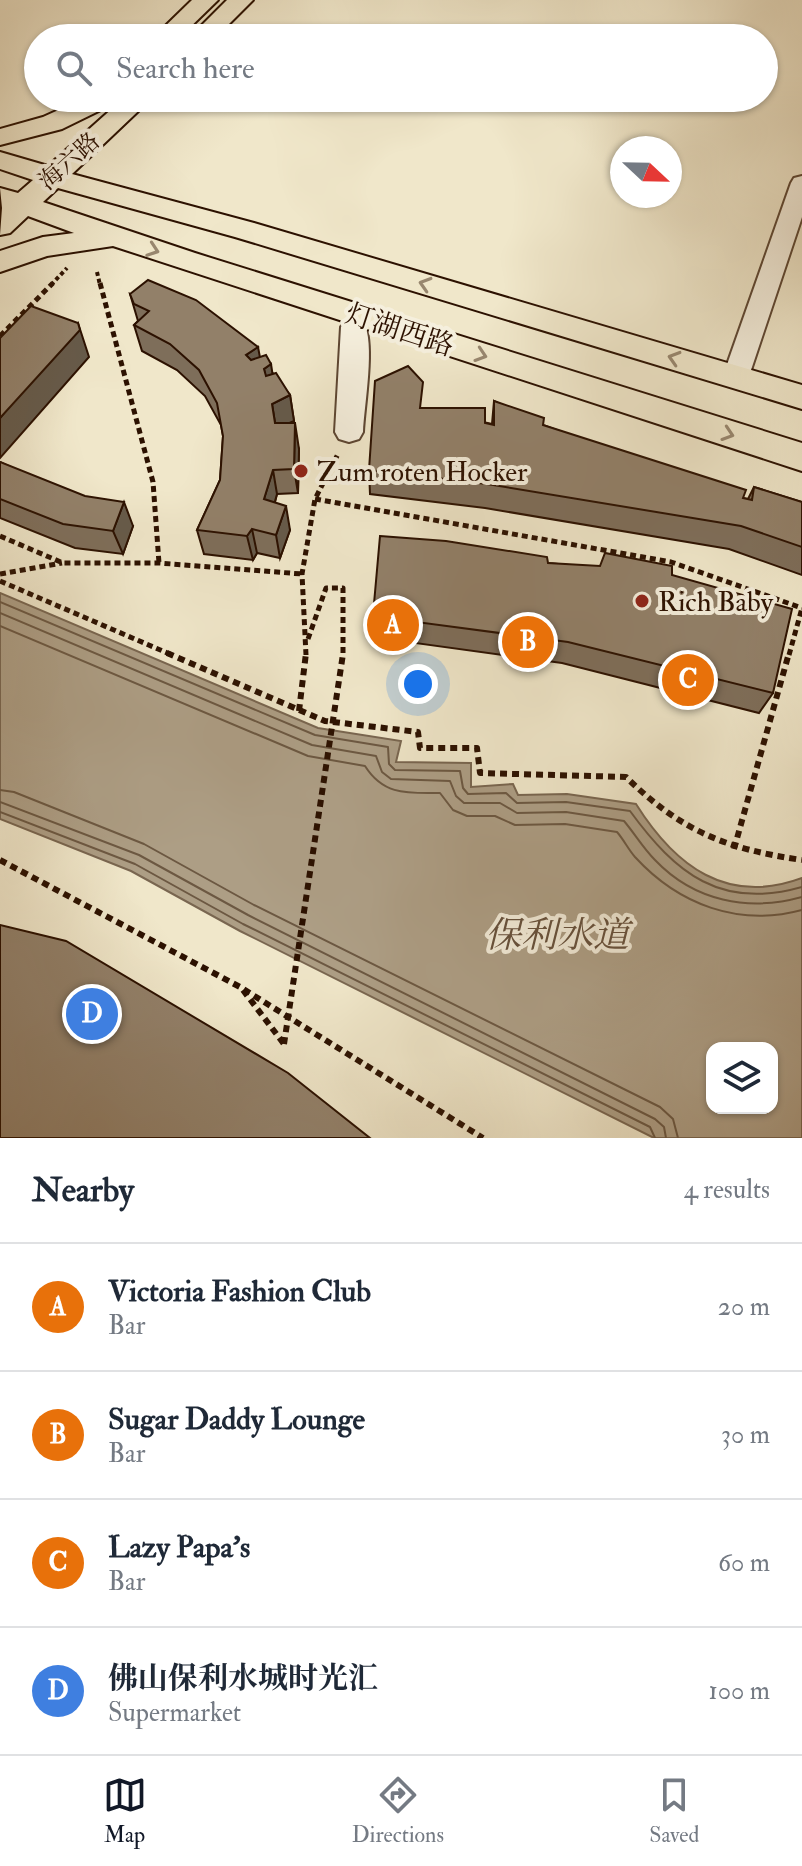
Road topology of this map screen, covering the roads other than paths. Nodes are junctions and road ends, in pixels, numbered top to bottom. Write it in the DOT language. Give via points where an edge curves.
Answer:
graph roads {
  1 [pos="206,0"];
  2 [pos="241,0"];
  3 [pos="180,24"];
  4 [pos="216,24"];
  5 [pos="80,112"];
  6 [pos="87,112"];
  7 [pos="119,112"];
  8 [pos="128,112"];
  9 [pos="0,137"];
  10 [pos="26,168"];
  11 [pos="802,183"];
  12 [pos="147,203"];
  13 [pos="5,205"];
  14 [pos="113,236"];
  15 [pos="0,262"];
  16 [pos="354,327"];
  17 [pos="736,376"];
  18 [pos="802,397"];
  19 [pos="349,432"];
  20 [pos="802,457"];
  1 -- 3 [label="main road"];
  2 -- 4 [label="main road"];
  5 -- 9 [label="main road" via="37,130"];
  6 -- 10 [label="main road, 海六路"];
  7 -- 10 [label="main road, 海六路"];
  8 -- 12 [label="main road" via="111,137 110,163"];
  10 -- 12 [label="main road, 灯湖西路"];
  10 -- 13 [label="main road, 海六路"];
  11 -- 17 [label="street"];
  17 -- 12 [label="main road, 灯湖西路, one-way"];
  13 -- 14 [label="main road, 灯湖西路"];
  14 -- 15 [label="main road" via="43,247"];
  14 -- 20 [label="main road, 灯湖西路, one-way"];
  16 -- 19 [label="street"];
  17 -- 18 [label="main road, 灯湖西路"];
}
